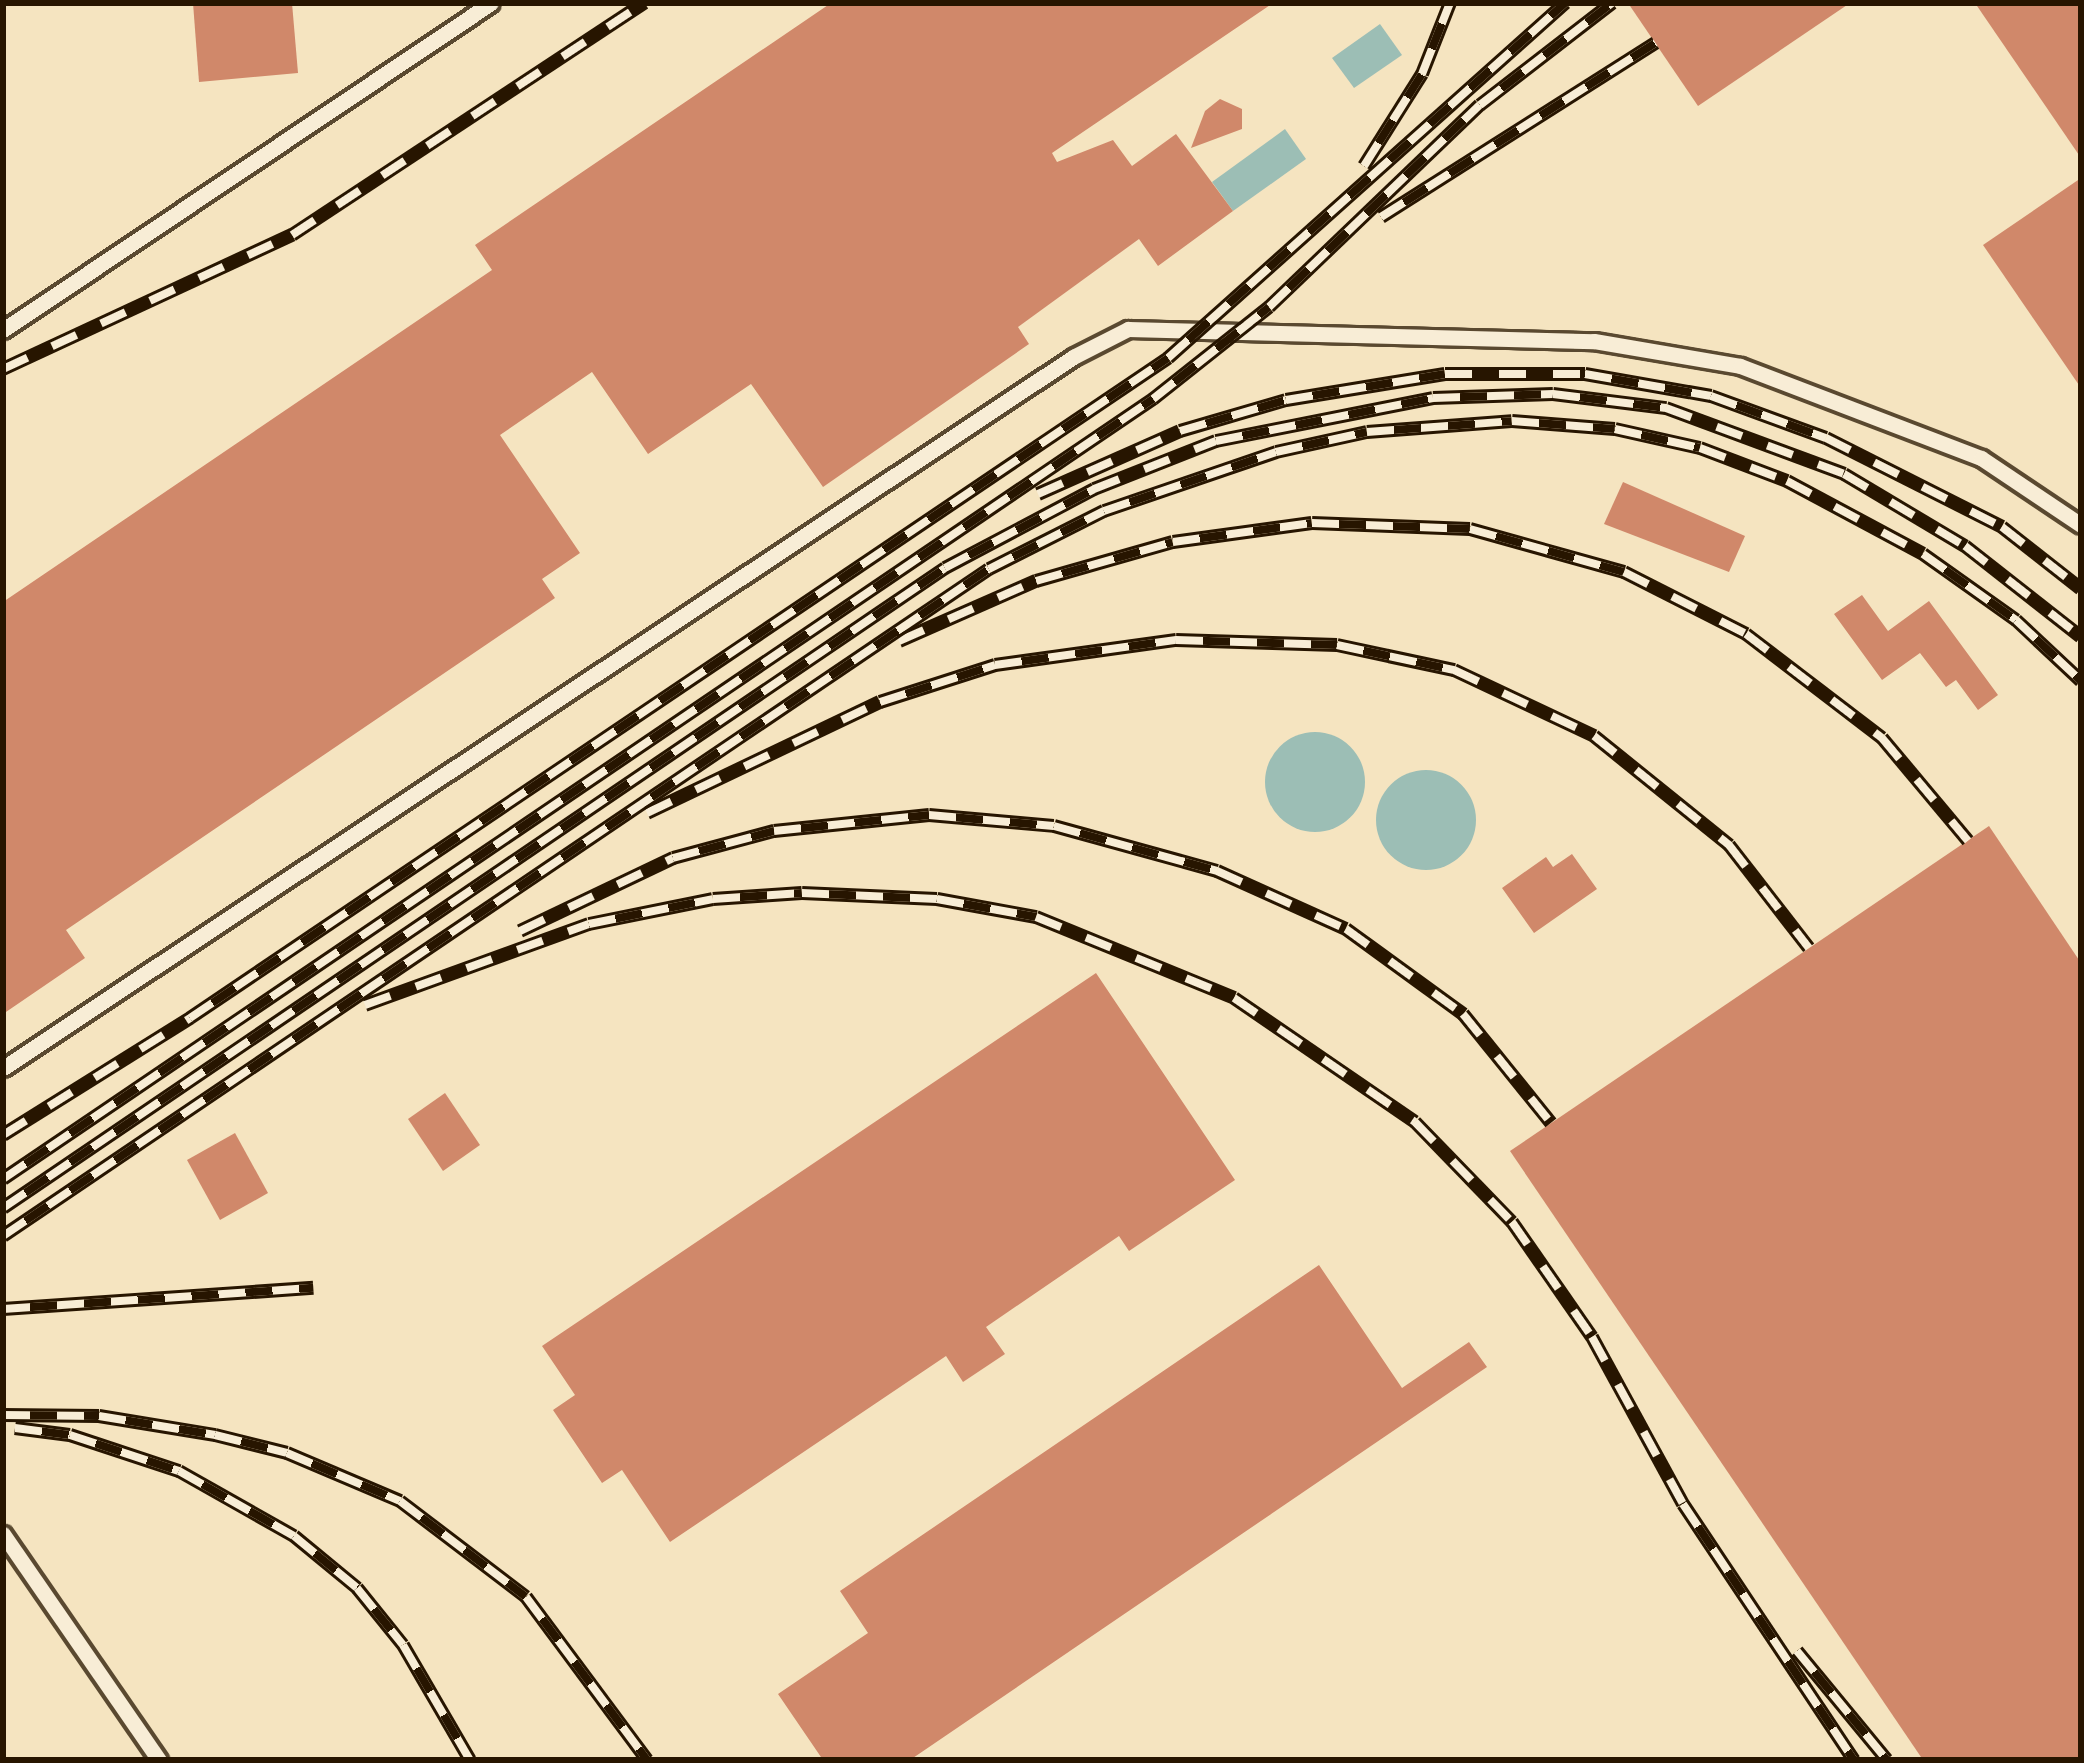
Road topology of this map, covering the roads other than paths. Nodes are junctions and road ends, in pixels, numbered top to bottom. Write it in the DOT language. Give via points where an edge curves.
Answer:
graph roads {
  1 [pos="491,3"];
  2 [pos="3,330"];
  3 [pos="2081,525"];
  4 [pos="3,1068"];
  5 [pos="3,1534"];
  6 [pos="159,1760"];
  1 -- 2 [label="lane"];
  3 -- 4 [label="lane" via="1981,458 1740,365 1594,341 1128,329 1053,370"];
  5 -- 6 [label="lane"];
}
